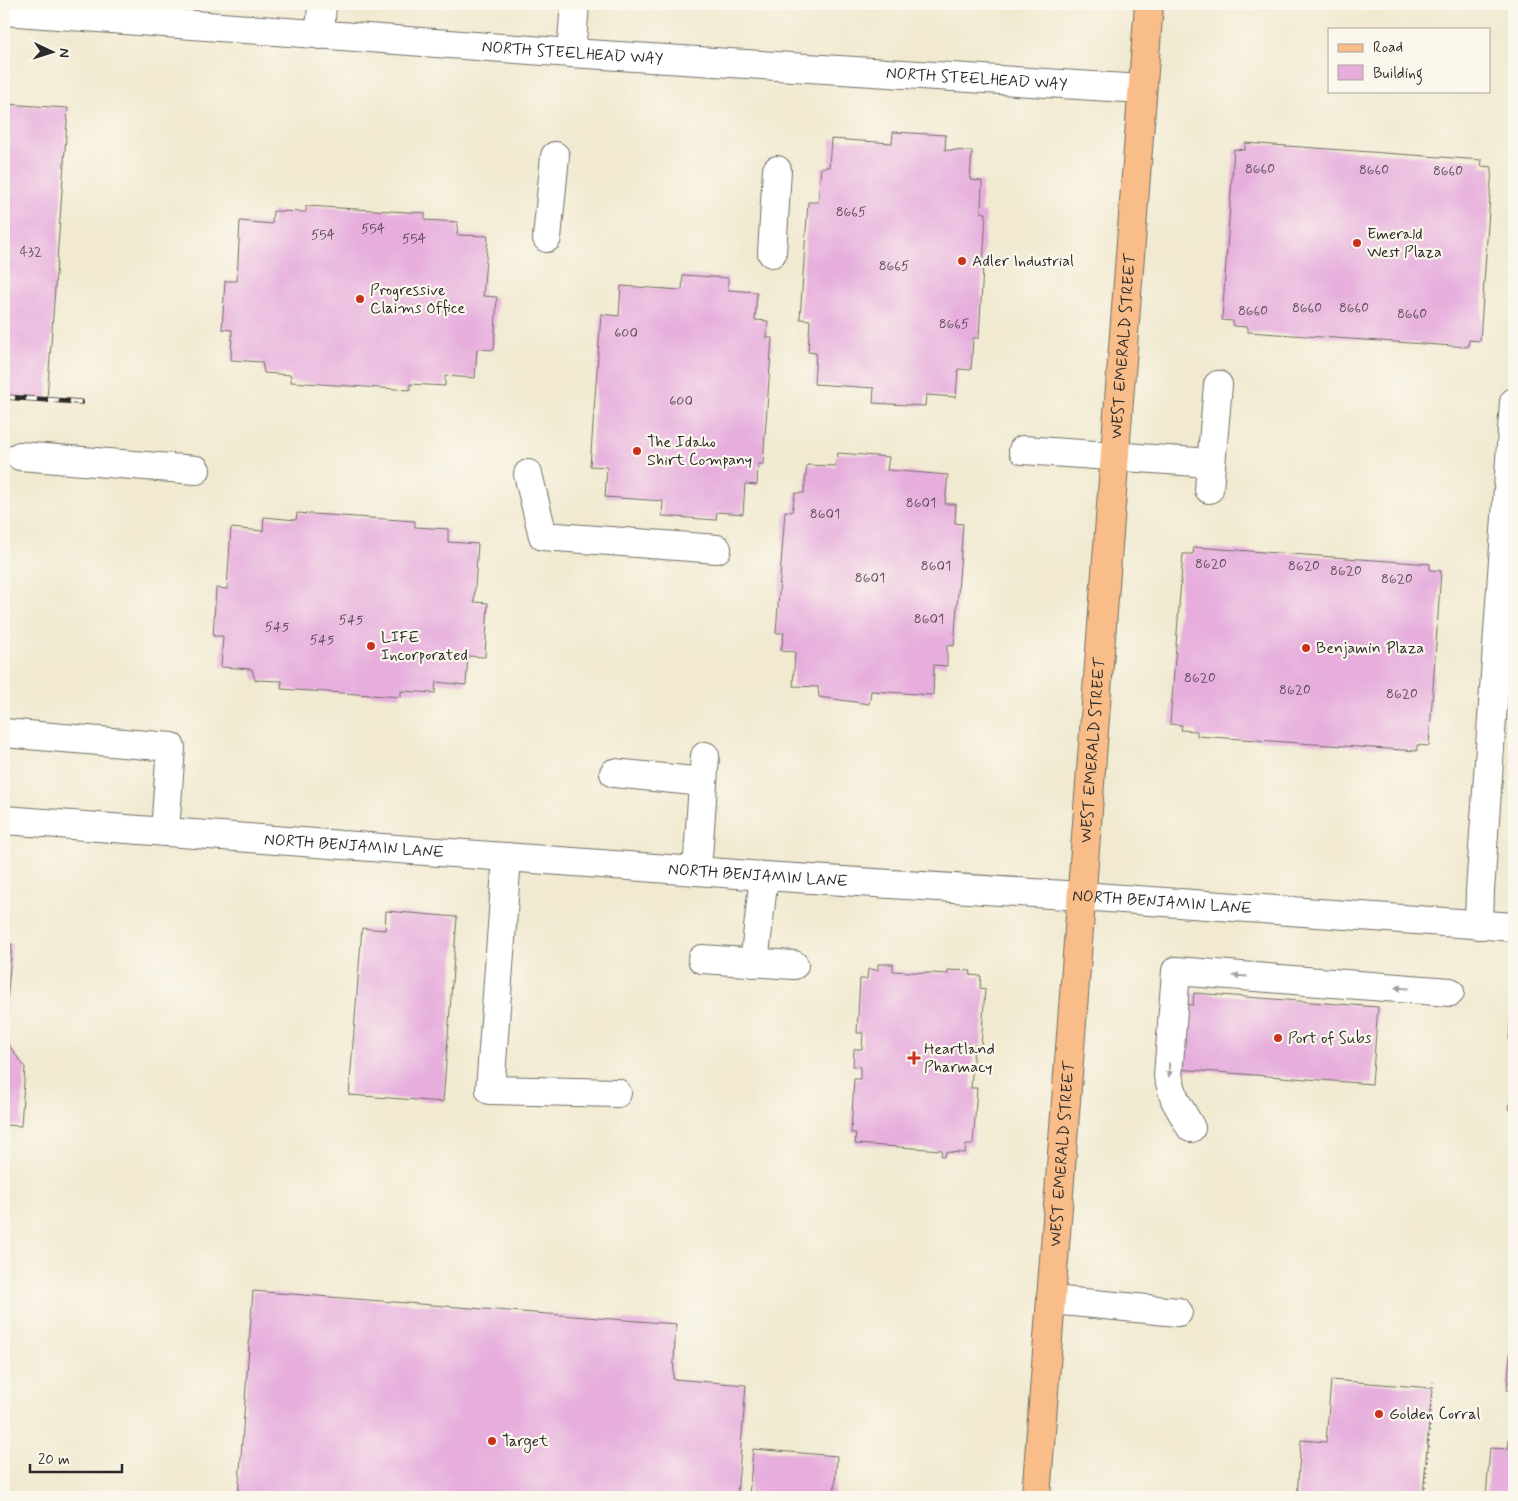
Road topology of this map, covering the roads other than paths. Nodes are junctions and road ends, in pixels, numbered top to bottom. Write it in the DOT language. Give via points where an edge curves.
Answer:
graph roads {
  1 [pos="322,4"];
  2 [pos="575,4"];
  3 [pos="1149,4"];
  4 [pos="60,10"];
  5 [pos="4,11"];
  6 [pos="154,13"];
  7 [pos="320,35"];
  8 [pos="571,53"];
  9 [pos="1142,90"];
  10 [pos="555,156"];
  11 [pos="777,170"];
  12 [pos="547,238"];
  13 [pos="772,253"];
  14 [pos="1218,385"];
  15 [pos="1514,402"];
  16 [pos="1023,450"];
  17 [pos="20,456"];
  18 [pos="1115,457"];
  19 [pos="196,470"];
  20 [pos="528,474"];
  21 [pos="717,550"];
  22 [pos="4,733"];
  23 [pos="614,773"];
  24 [pos="4,820"];
  25 [pos="164,832"];
  26 [pos="507,857"];
  27 [pos="697,871"];
  28 [pos="764,876"];
  29 [pos="1081,896"];
  30 [pos="1479,924"];
  31 [pos="1514,927"];
  32 [pos="702,959"];
  33 [pos="754,963"];
  34 [pos="794,965"];
  35 [pos="1450,992"];
  36 [pos="617,1093"];
  37 [pos="1191,1128"];
  38 [pos="1052,1300"];
  39 [pos="1178,1312"];
  40 [pos="1036,1497"];
  1 -- 7 [label="street"];
  2 -- 8 [label="street"];
  3 -- 9 [label="main road, WEST EMERALD STREET"];
  4 -- 5 [label="street, NORTH STEELHEAD WAY"];
  4 -- 6 [label="street, NORTH STEELHEAD WAY"];
  6 -- 7 [label="street, NORTH STEELHEAD WAY"];
  7 -- 8 [label="street, NORTH STEELHEAD WAY"];
  8 -- 9 [label="street, NORTH STEELHEAD WAY"];
  9 -- 18 [label="main road, WEST EMERALD STREET"];
  10 -- 12 [label="street"];
  11 -- 13 [label="street"];
  14 -- 18 [label="street" via="1210,476"];
  15 -- 30 [label="street"];
  16 -- 18 [label="street"];
  17 -- 19 [label="street"];
  18 -- 29 [label="main road, WEST EMERALD STREET"];
  20 -- 21 [label="street" via="543,536"];
  22 -- 25 [label="street" via="171,747"];
  23 -- 27 [label="street" via="704,769"];
  24 -- 25 [label="street, NORTH BENJAMIN LANE"];
  25 -- 26 [label="street, NORTH BENJAMIN LANE"];
  26 -- 27 [label="street, NORTH BENJAMIN LANE"];
  26 -- 36 [label="street" via="490,1090"];
  27 -- 28 [label="street, NORTH BENJAMIN LANE"];
  28 -- 29 [label="street, NORTH BENJAMIN LANE"];
  28 -- 33 [label="street"];
  29 -- 30 [label="street, NORTH BENJAMIN LANE"];
  29 -- 38 [label="main road, WEST EMERALD STREET"];
  30 -- 31 [label="street, NORTH BENJAMIN LANE"];
  32 -- 33 [label="street"];
  33 -- 34 [label="street"];
  35 -- 37 [label="street, one-way" via="1176,971 1168,1076 1175,1100"];
  38 -- 39 [label="street"];
  38 -- 40 [label="main road, WEST EMERALD STREET"];
}
